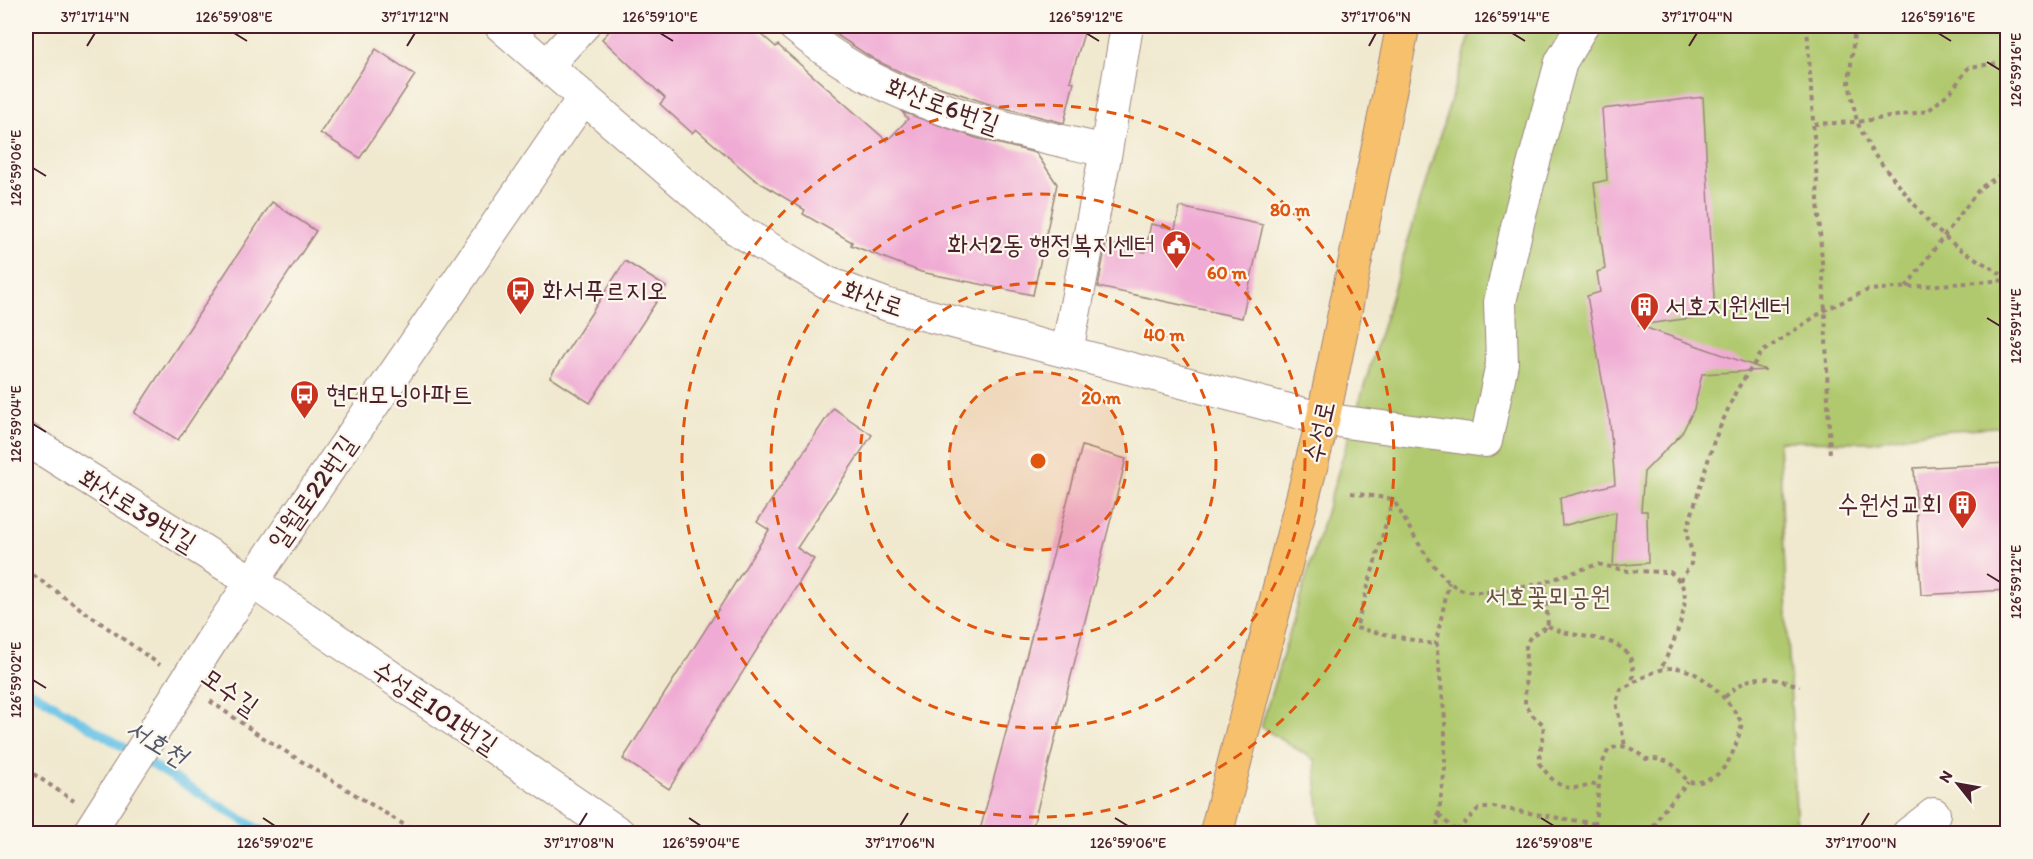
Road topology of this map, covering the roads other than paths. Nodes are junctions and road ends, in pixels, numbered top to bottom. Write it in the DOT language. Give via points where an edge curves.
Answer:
graph roads {
  1 [pos="501,26"];
  2 [pos="583,26"];
  3 [pos="794,26"];
  4 [pos="1127,26"];
  5 [pos="1403,26"];
  6 [pos="1582,26"];
  7 [pos="548,64"];
  8 [pos="584,97"];
  9 [pos="1106,151"];
  10 [pos="1067,351"];
  11 [pos="1323,419"];
  12 [pos="26,439"];
  13 [pos="251,581"];
  14 [pos="1934,814"];
  15 [pos="88,834"];
  16 [pos="620,834"];
  17 [pos="1216,834"];
  18 [pos="1908,834"];
  1 -- 7 [label="street, 화산로"];
  2 -- 7 [label="street"];
  3 -- 9 [label="street, 화산로6번길" via="828,54 893,91 978,122"];
  4 -- 9 [label="street"];
  5 -- 11 [label="main road, 수성로"];
  6 -- 11 [label="street, 화산로" via="1561,62 1518,222 1500,302 1502,363 1486,441"];
  7 -- 8 [label="street, 화산로"];
  8 -- 10 [label="street, 화산로" via="736,229 819,278 888,305"];
  8 -- 13 [label="street, 일월로22번길"];
  9 -- 10 [label="street"];
  10 -- 11 [label="street, 화산로"];
  11 -- 17 [label="main road, 수성로"];
  12 -- 13 [label="street, 화산로39번길"];
  13 -- 15 [label="street, 일월로22번길, bridge"];
  13 -- 16 [label="street, 수성로101번길"];
  14 -- 18 [label="street"];
}
